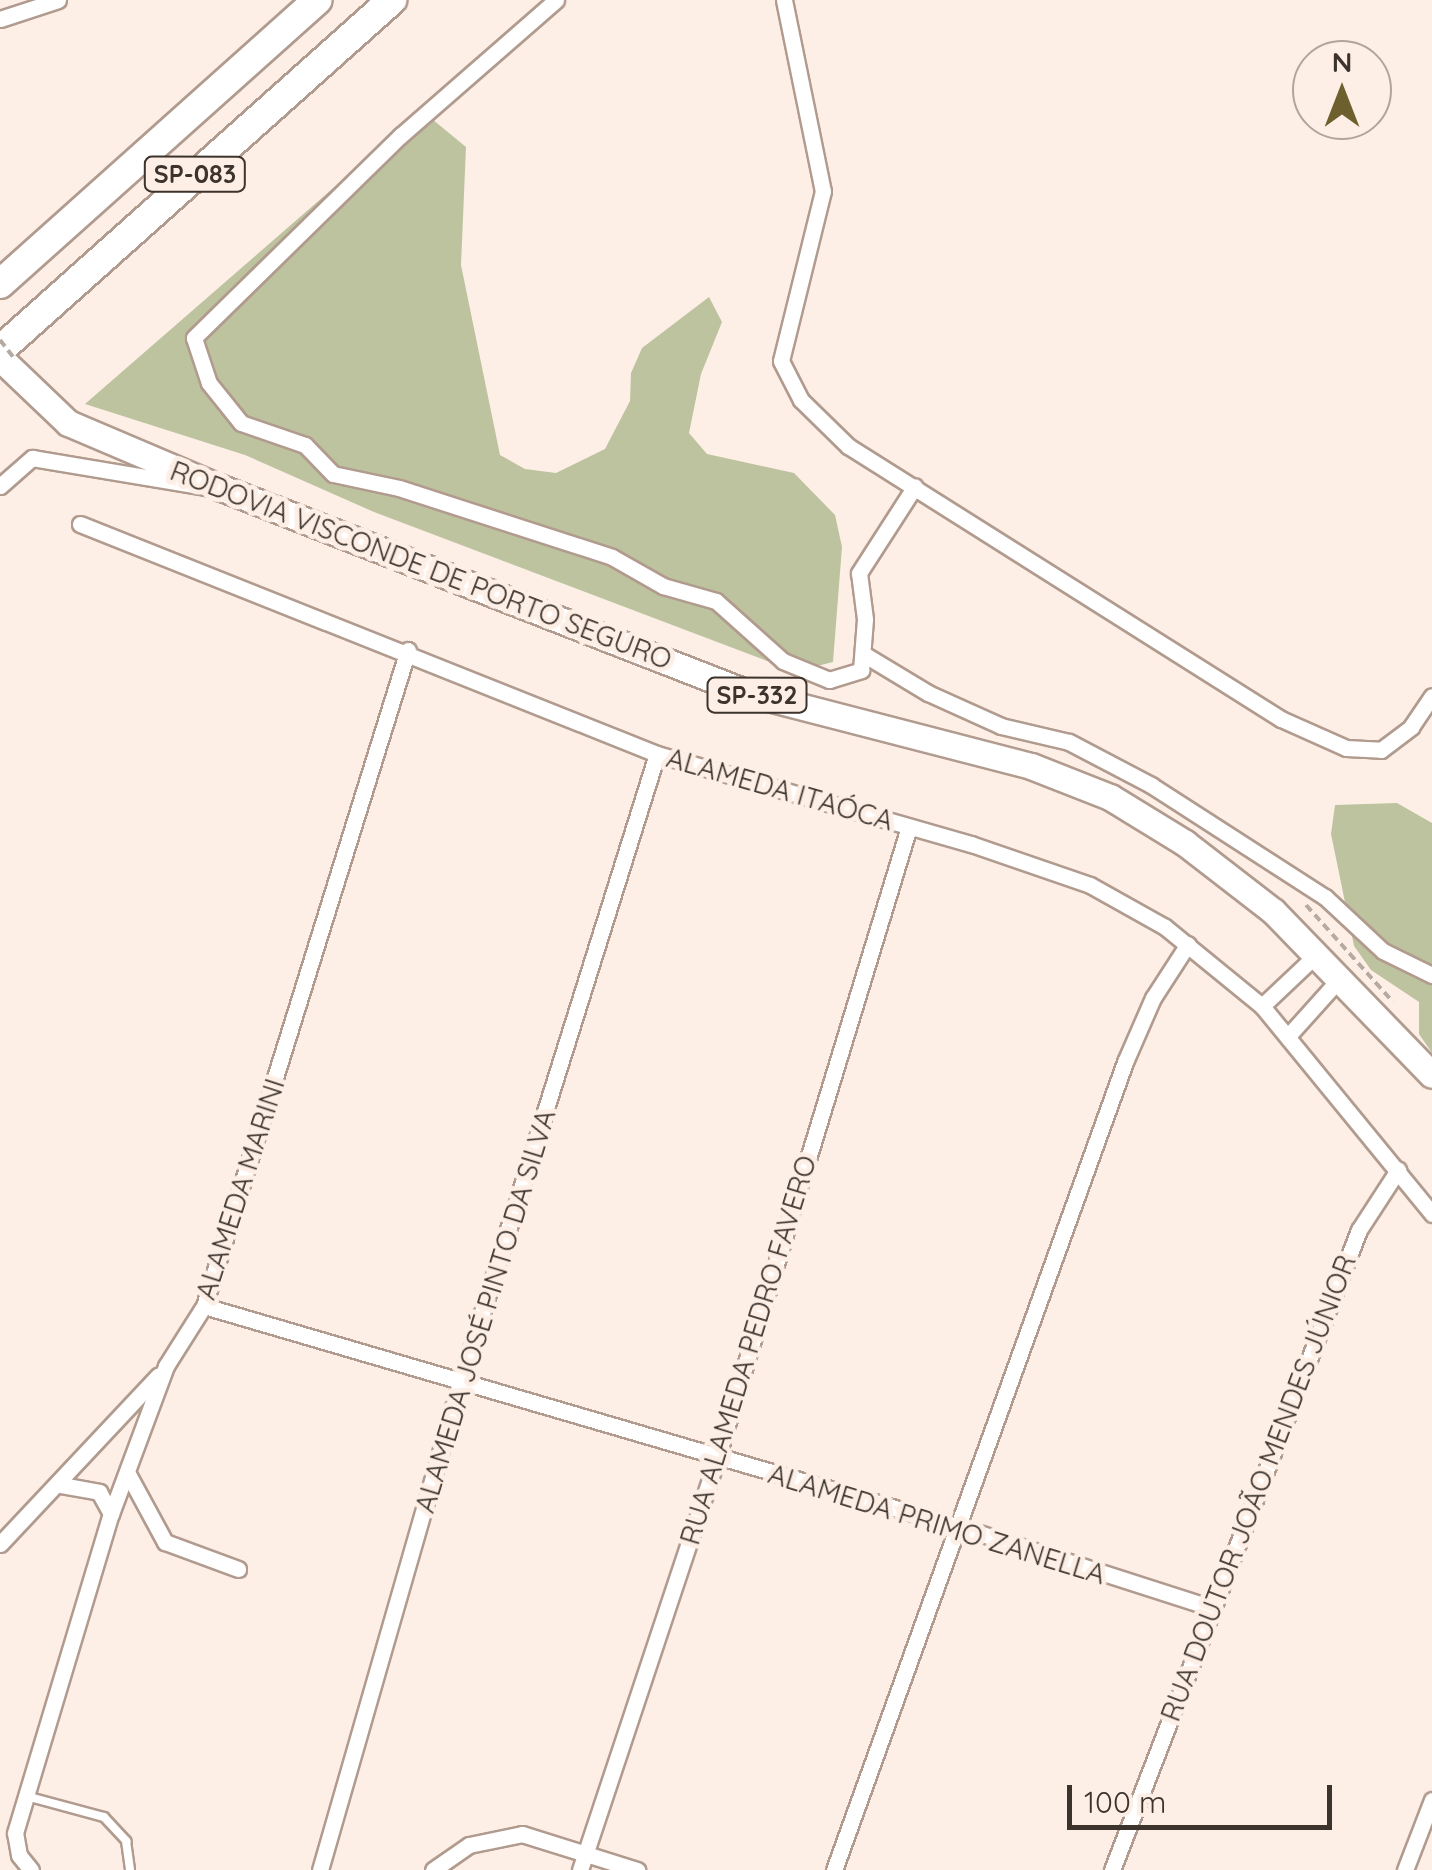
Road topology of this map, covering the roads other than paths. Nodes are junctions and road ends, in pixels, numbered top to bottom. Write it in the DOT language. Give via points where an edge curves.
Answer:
graph roads {
  1 [pos="58,0"];
  2 [pos="318,0"];
  3 [pos="392,0"];
  4 [pos="556,0"];
  5 [pos="784,0"];
  6 [pos="0,19"];
  7 [pos="0,284"];
  8 [pos="5,356"];
  9 [pos="0,486"];
  10 [pos="914,486"];
  11 [pos="219,487"];
  12 [pos="80,524"];
  13 [pos="408,650"];
  14 [pos="865,655"];
  15 [pos="1432,696"];
  16 [pos="657,754"];
  17 [pos="909,827"];
  18 [pos="1188,944"];
  19 [pos="1318,954"];
  20 [pos="1432,975"];
  21 [pos="1342,976"];
  22 [pos="1262,1006"];
  23 [pos="1289,1034"];
  24 [pos="1432,1076"];
  25 [pos="1398,1170"];
  26 [pos="1432,1214"];
  27 [pos="204,1306"];
  28 [pos="166,1366"];
  29 [pos="460,1382"];
  30 [pos="717,1458"];
  31 [pos="127,1472"];
  32 [pos="60,1485"];
  33 [pos="111,1514"];
  34 [pos="960,1527"];
  35 [pos="0,1544"];
  36 [pos="238,1569"];
  37 [pos="1209,1607"];
  38 [pos="26,1796"];
  39 [pos="1432,1800"];
  40 [pos="585,1852"];
  41 [pos="32,1870"];
  42 [pos="130,1870"];
  43 [pos="320,1870"];
  44 [pos="432,1870"];
  45 [pos="580,1870"];
  46 [pos="638,1870"];
  47 [pos="834,1870"];
  48 [pos="1114,1870"];
  49 [pos="1406,1870"];
  1 -- 6 [label="street"];
  2 -- 7 [label="highway, SP-083"];
  3 -- 8 [label="highway, SP-083"];
  4 -- 14 [label="street" via="402,134 194,338 209,383 241,422 305,445 334,474 502,520 716,601 795,667 828,680 861,670"];
  5 -- 10 [label="street" via="824,191 781,361 801,400 848,446"];
  8 -- 11 [label="main road, RODOVIA VISCONDE DE PORTO SEGURO / SP-332" via="26,387 68,423"];
  9 -- 11 [label="street" via="32,458 178,488"];
  10 -- 14 [label="street" via="859,573"];
  10 -- 15 [label="street" via="1281,719 1346,748 1382,750 1411,727"];
  11 -- 19 [label="main road, RODOVIA VISCONDE DE PORTO SEGURO / SP-332" via="745,692 1073,780 1185,843"];
  12 -- 13 [label="street, ALAMEDA ITAÓCA"];
  13 -- 16 [label="street, ALAMEDA ITAÓCA"];
  13 -- 27 [label="street, ALAMEDA MARINI"];
  14 -- 20 [label="street" via="928,693 1001,726 1069,742 1151,785 1326,897 1383,950"];
  16 -- 17 [label="street, ALAMEDA ITAÓCA"];
  16 -- 29 [label="street, ALAMEDA JOSÉ PINTO DA SILVA"];
  17 -- 18 [label="street, ALAMEDA ITAÓCA" via="1090,885"];
  17 -- 30 [label="street, RUA ALAMEDA PEDRO FAVERO"];
  18 -- 22 [label="street, ALAMEDA ITAÓCA"];
  18 -- 34 [label="street" via="1153,998 1124,1062"];
  19 -- 21 [label="main road, RODOVIA VISCONDE DE PORTO SEGURO / SP-332"];
  19 -- 22 [label="street"];
  21 -- 23 [label="street"];
  21 -- 24 [label="main road, RODOVIA VISCONDE DE PORTO SEGURO / SP-332"];
  22 -- 23 [label="street, ALAMEDA ITAÓCA"];
  23 -- 25 [label="street, ALAMEDA ITAÓCA"];
  25 -- 26 [label="street, ALAMEDA ITAÓCA"];
  25 -- 37 [label="street, RUA DOUTOR JOÃO MENDES JÚNIOR" via="1359,1230"];
  27 -- 28 [label="street, ALAMEDA MARINI"];
  27 -- 29 [label="street, ALAMEDA PRIMO ZANELLA"];
  28 -- 31 [label="street, ALAMEDA MARINI"];
  28 -- 32 [label="street"];
  29 -- 30 [label="street, ALAMEDA PRIMO ZANELLA"];
  29 -- 43 [label="street, ALAMEDA JOSÉ PINTO DA SILVA"];
  30 -- 34 [label="street, ALAMEDA PRIMO ZANELLA"];
  30 -- 40 [label="street, RUA ALAMEDA PEDRO FAVERO"];
  31 -- 33 [label="street, ALAMEDA MARINI"];
  31 -- 36 [label="street" via="165,1542"];
  32 -- 33 [label="street" via="99,1492"];
  32 -- 35 [label="street"];
  33 -- 38 [label="street, ALAMEDA MARINI"];
  34 -- 37 [label="street, ALAMEDA PRIMO ZANELLA"];
  34 -- 47 [label="street"];
  37 -- 48 [label="street, RUA DOUTOR JOÃO MENDES JÚNIOR"];
  38 -- 41 [label="street, ALAMEDA MARINI" via="15,1833 18,1855"];
  38 -- 42 [label="lane" via="118,1826"];
  39 -- 49 [label="street"];
  40 -- 44 [label="street" via="522,1834 493,1837"];
  40 -- 45 [label="street, RUA ALAMEDA PEDRO FAVERO"];
  40 -- 46 [label="street"];
}
